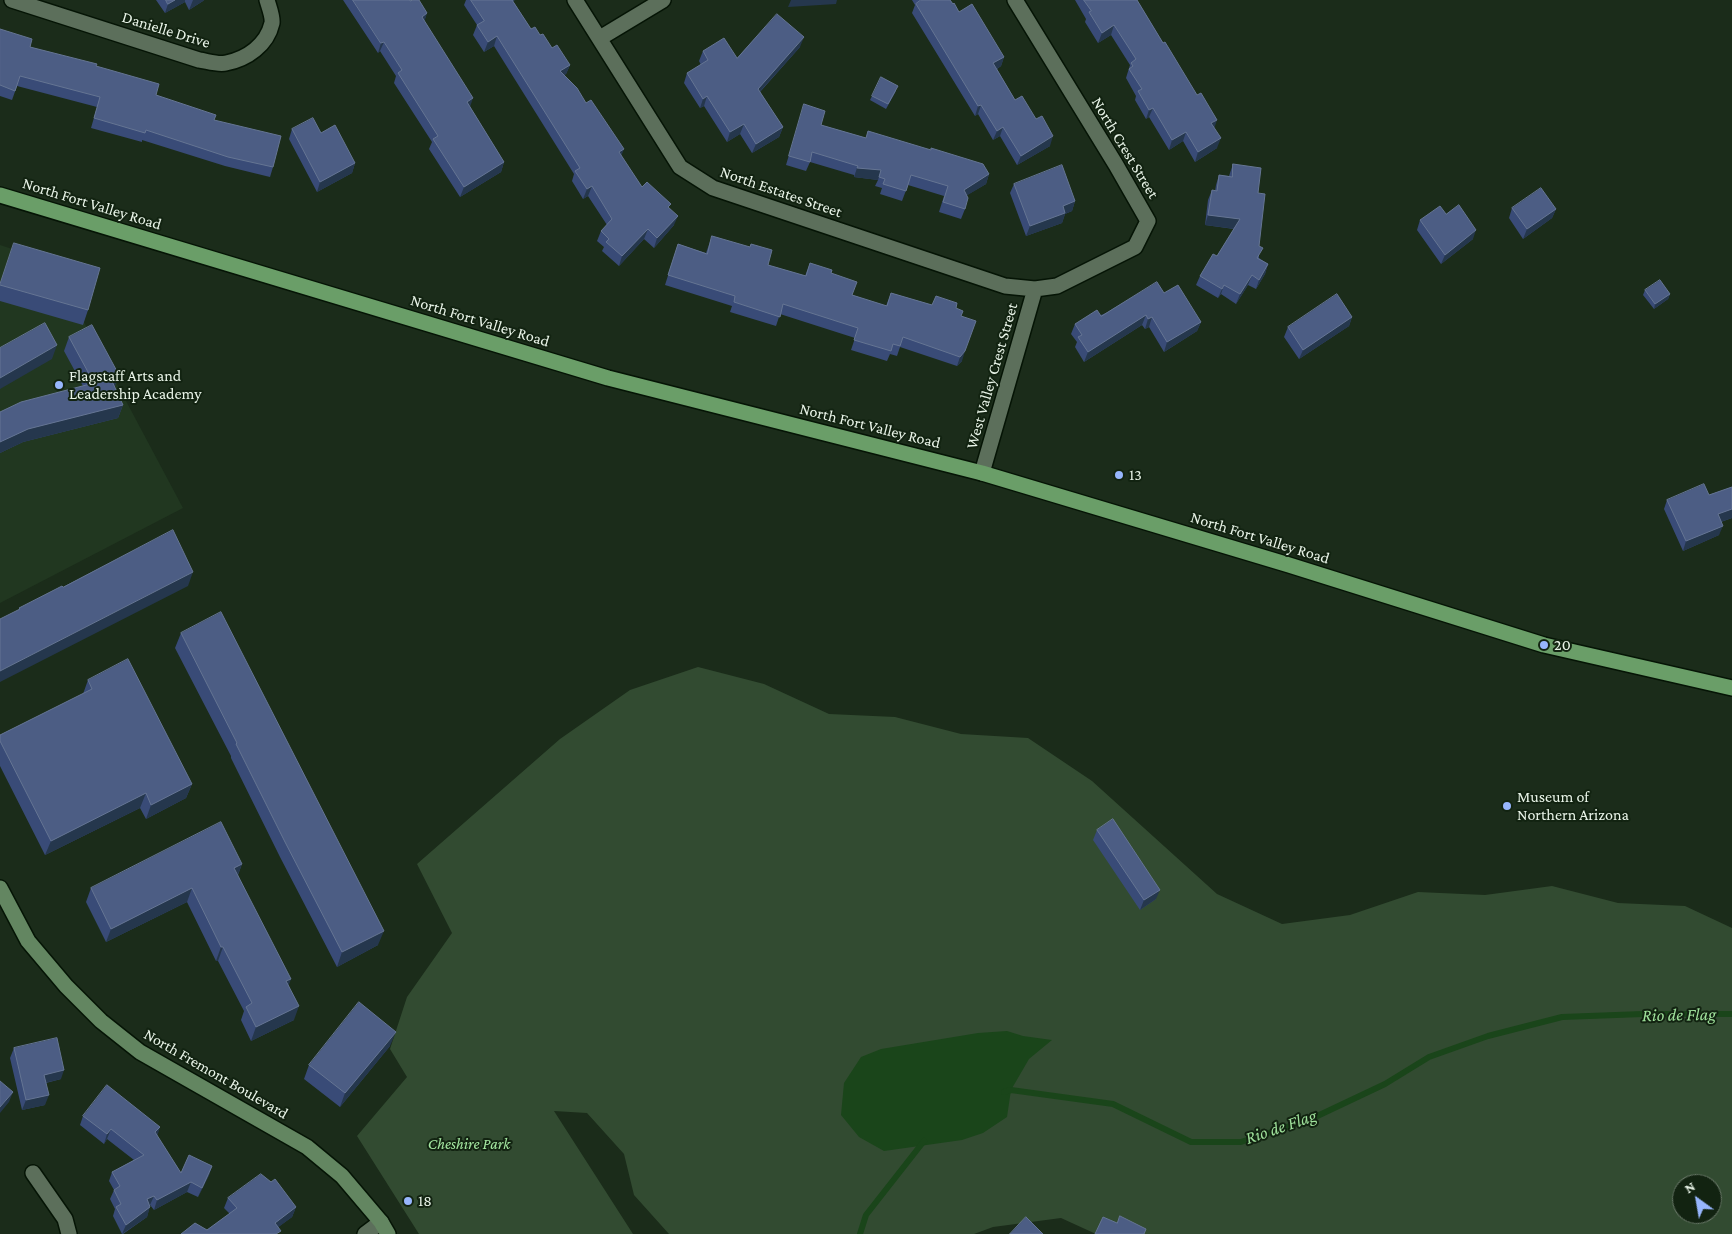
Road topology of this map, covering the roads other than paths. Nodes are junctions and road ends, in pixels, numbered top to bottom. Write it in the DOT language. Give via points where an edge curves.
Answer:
graph roads {
  1 [pos="12,0"];
  2 [pos="268,0"];
  3 [pos="575,0"];
  4 [pos="663,0"];
  5 [pos="1015,0"];
  6 [pos="600,38"];
  7 [pos="0,195"];
  8 [pos="1035,289"];
  9 [pos="982,473"];
  10 [pos="1732,688"];
  11 [pos="0,888"];
  12 [pos="32,1173"];
  13 [pos="384,1228"];
  14 [pos="69,1234"];
  15 [pos="365,1234"];
  1 -- 2 [label="street, Danielle Drive" via="199,60 225,64 247,56 265,39 272,22"];
  3 -- 6 [label="street, North Estates Street"];
  4 -- 6 [label="street"];
  5 -- 8 [label="street, North Crest Street" via="1148,221 1135,247 1058,286"];
  6 -- 8 [label="street, North Estates Street" via="680,167 712,188 1005,286"];
  7 -- 9 [label="main road, North Fort Valley Road" via="608,378"];
  8 -- 9 [label="street, West Valley Crest Street"];
  9 -- 10 [label="main road, North Fort Valley Road" via="1544,644"];
  11 -- 13 [label="street, North Fremont Boulevard" via="28,941 66,986 101,1020 140,1052 307,1147 342,1176"];
  12 -- 14 [label="street" via="65,1218"];
  13 -- 15 [label="street"];
}
